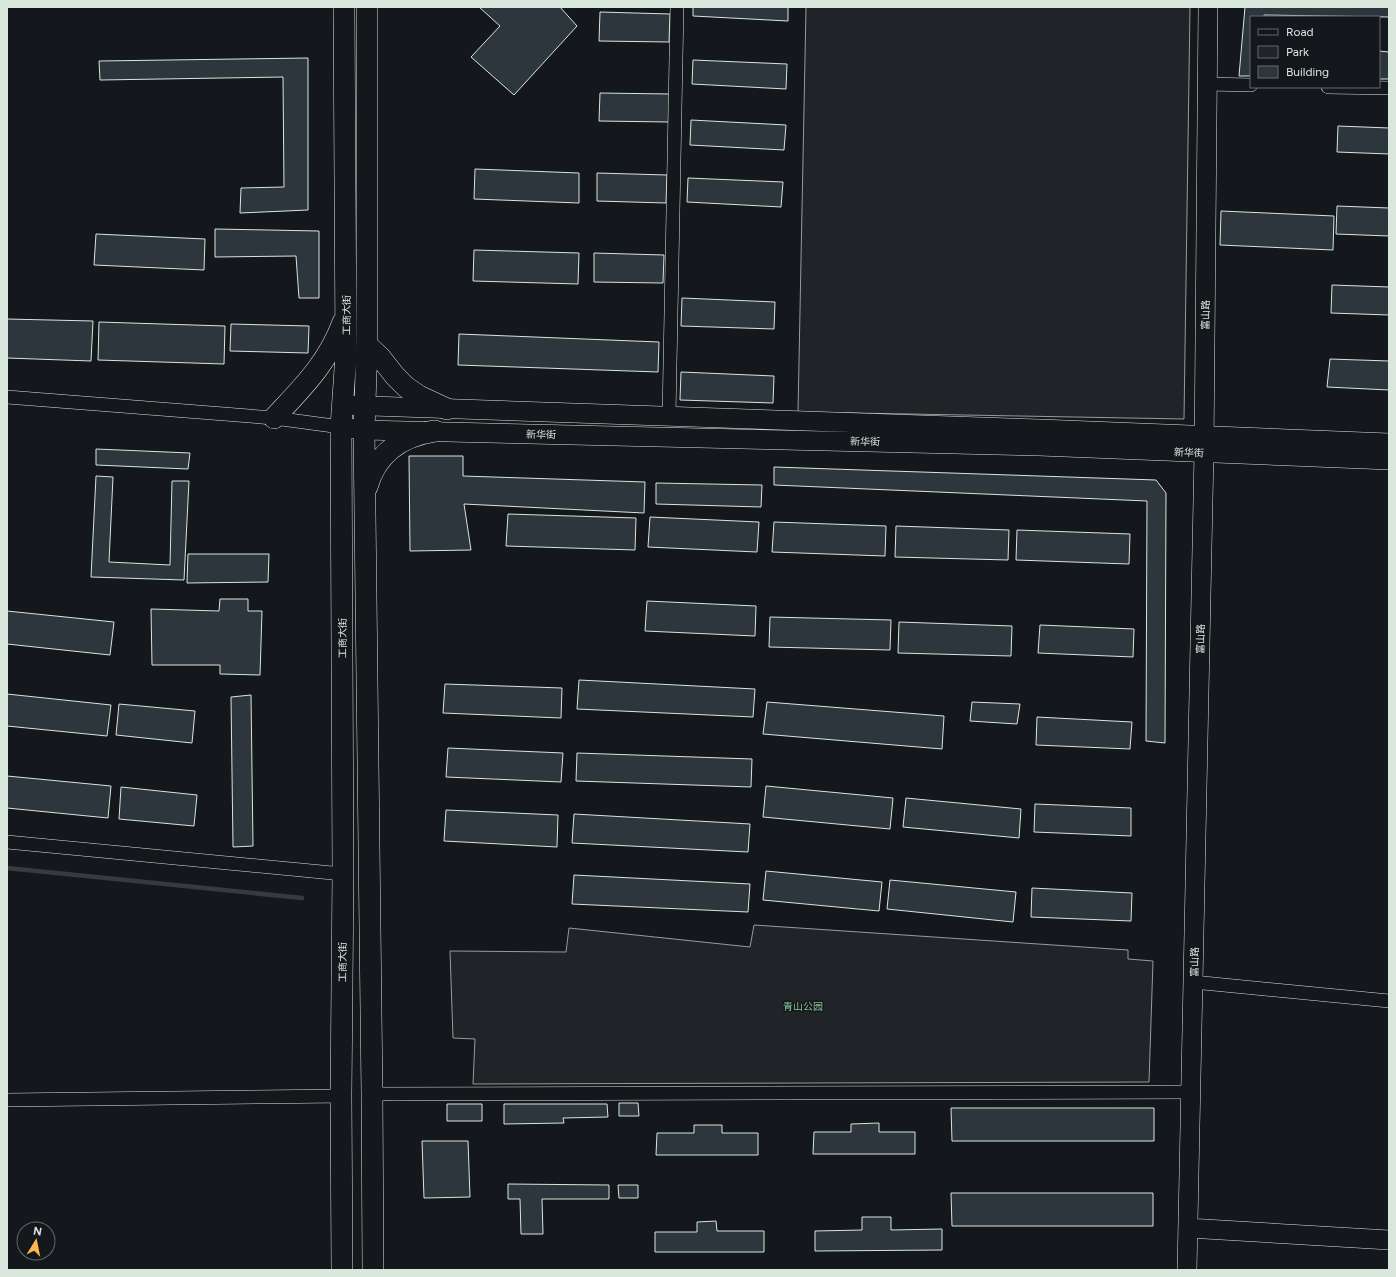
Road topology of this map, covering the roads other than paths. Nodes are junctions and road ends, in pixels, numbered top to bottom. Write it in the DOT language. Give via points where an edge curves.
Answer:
graph roads {
  1 [pos="344,7"];
  2 [pos="367,7"];
  3 [pos="677,7"];
  4 [pos="1208,7"];
  5 [pos="1207,84"];
  6 [pos="1250,85"];
  7 [pos="346,314"];
  8 [pos="367,345"];
  9 [pos="7,397"];
  10 [pos="342,405"];
  11 [pos="365,405"];
  12 [pos="447,409"];
  13 [pos="669,416"];
  14 [pos="274,418"];
  15 [pos="341,427"];
  16 [pos="364,430"];
  17 [pos="435,432"];
  18 [pos="1389,443"];
  19 [pos="1204,444"];
  20 [pos="1389,460"];
  21 [pos="365,497"];
  22 [pos="7,842"];
  23 [pos="343,874"];
  24 [pos="1193,982"];
  25 [pos="1389,1001"];
  26 [pos="1191,1092"];
  27 [pos="372,1094"];
  28 [pos="341,1096"];
  29 [pos="7,1100"];
  30 [pos="1188,1228"];
  31 [pos="1389,1240"];
  32 [pos="342,1270"];
  33 [pos="373,1270"];
  34 [pos="1187,1270"];
  1 -- 7 [label="main road, 工商大街"];
  2 -- 8 [label="main road, 工商大街"];
  3 -- 13 [label="street"];
  4 -- 5 [label="street, 富山路"];
  5 -- 6 [label="street"];
  5 -- 19 [label="street, 富山路"];
  7 -- 10 [label="main road, 工商大街"];
  7 -- 14 [label="main road" via="339,333 319,368"];
  8 -- 11 [label="main road, 工商大街"];
  8 -- 12 [label="main road" via="406,387"];
  9 -- 14 [label="street"];
  10 -- 11 [label="street, 新华街"];
  10 -- 15 [label="main road, 工商大街"];
  11 -- 12 [label="street, 新华街"];
  11 -- 16 [label="main road, 工商大街"];
  12 -- 13 [label="street, 新华街"];
  13 -- 19 [label="street, 新华街"];
  14 -- 15 [label="street"];
  15 -- 16 [label="street, 新华街"];
  15 -- 23 [label="main road, 工商大街"];
  16 -- 17 [label="street, 新华街"];
  16 -- 21 [label="main road, 工商大街"];
  17 -- 19 [label="street, 新华街" via="1040,446"];
  17 -- 21 [label="main road" via="412,436 388,451 371,475"];
  18 -- 19 [label="street, 新华街"];
  19 -- 20 [label="street, 新华街"];
  19 -- 24 [label="street, 富山路"];
  21 -- 27 [label="main road, 工商大街"];
  22 -- 23 [label="street"];
  23 -- 28 [label="main road, 工商大街"];
  24 -- 25 [label="street"];
  24 -- 26 [label="street, 富山路"];
  26 -- 27 [label="street"];
  26 -- 30 [label="street, 富山路"];
  27 -- 33 [label="main road, 工商大街"];
  28 -- 29 [label="street"];
  28 -- 32 [label="main road, 工商大街"];
  30 -- 31 [label="street"];
  30 -- 34 [label="street, 富山路"];
}
